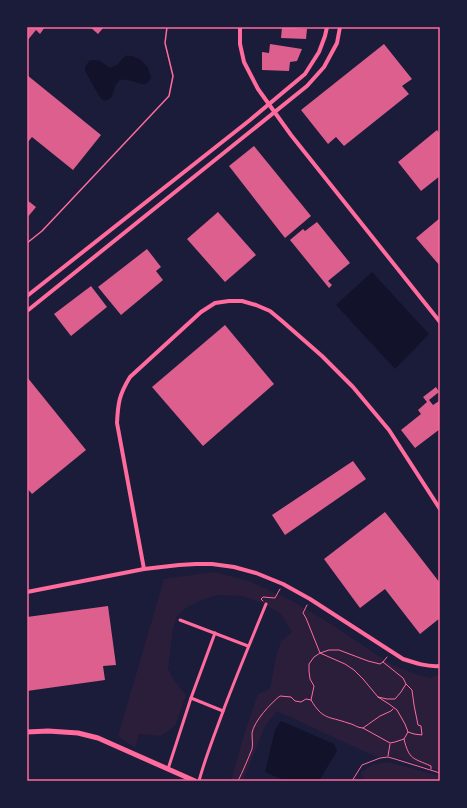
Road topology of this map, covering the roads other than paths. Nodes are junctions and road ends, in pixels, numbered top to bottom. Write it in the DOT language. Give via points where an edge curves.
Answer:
graph roads {
  1 [pos="168,27"];
  2 [pos="240,27"];
  3 [pos="327,27"];
  4 [pos="340,27"];
  5 [pos="269,105"];
  6 [pos="274,113"];
  7 [pos="27,243"];
  8 [pos="27,296"];
  9 [pos="27,311"];
  10 [pos="440,322"];
  11 [pos="440,509"];
  12 [pos="144,569"];
  13 [pos="27,592"];
  14 [pos="266,604"];
  15 [pos="180,620"];
  16 [pos="214,633"];
  17 [pos="248,646"];
  18 [pos="440,666"];
  19 [pos="191,698"];
  20 [pos="223,710"];
  21 [pos="27,732"];
  22 [pos="168,769"];
  23 [pos="195,781"];
  24 [pos="199,781"];
  1 -- 7 [label="lane" via="165,43 173,76 169,96 42,231"];
  2 -- 5 [label="street" via="244,62"];
  3 -- 5 [label="street" via="319,52 305,74"];
  4 -- 6 [label="street" via="336,43 324,67 307,86"];
  5 -- 6 [label="street"];
  5 -- 8 [label="street"];
  6 -- 9 [label="street"];
  6 -- 10 [label="street"];
  11 -- 12 [label="street" via="389,430 353,387 322,356 270,311 242,301 229,301 215,304 201,312 130,377 118,403 117,423"];
  12 -- 13 [label="street"];
  12 -- 18 [label="street" via="212,564 256,573 310,599 403,659 417,664"];
  14 -- 17 [label="street"];
  15 -- 16 [label="street"];
  16 -- 17 [label="street"];
  16 -- 19 [label="street"];
  17 -- 20 [label="street"];
  19 -- 20 [label="street"];
  19 -- 22 [label="street"];
  20 -- 24 [label="street"];
  21 -- 22 [label="main road" via="78,733 98,738"];
  22 -- 23 [label="main road"];
}
